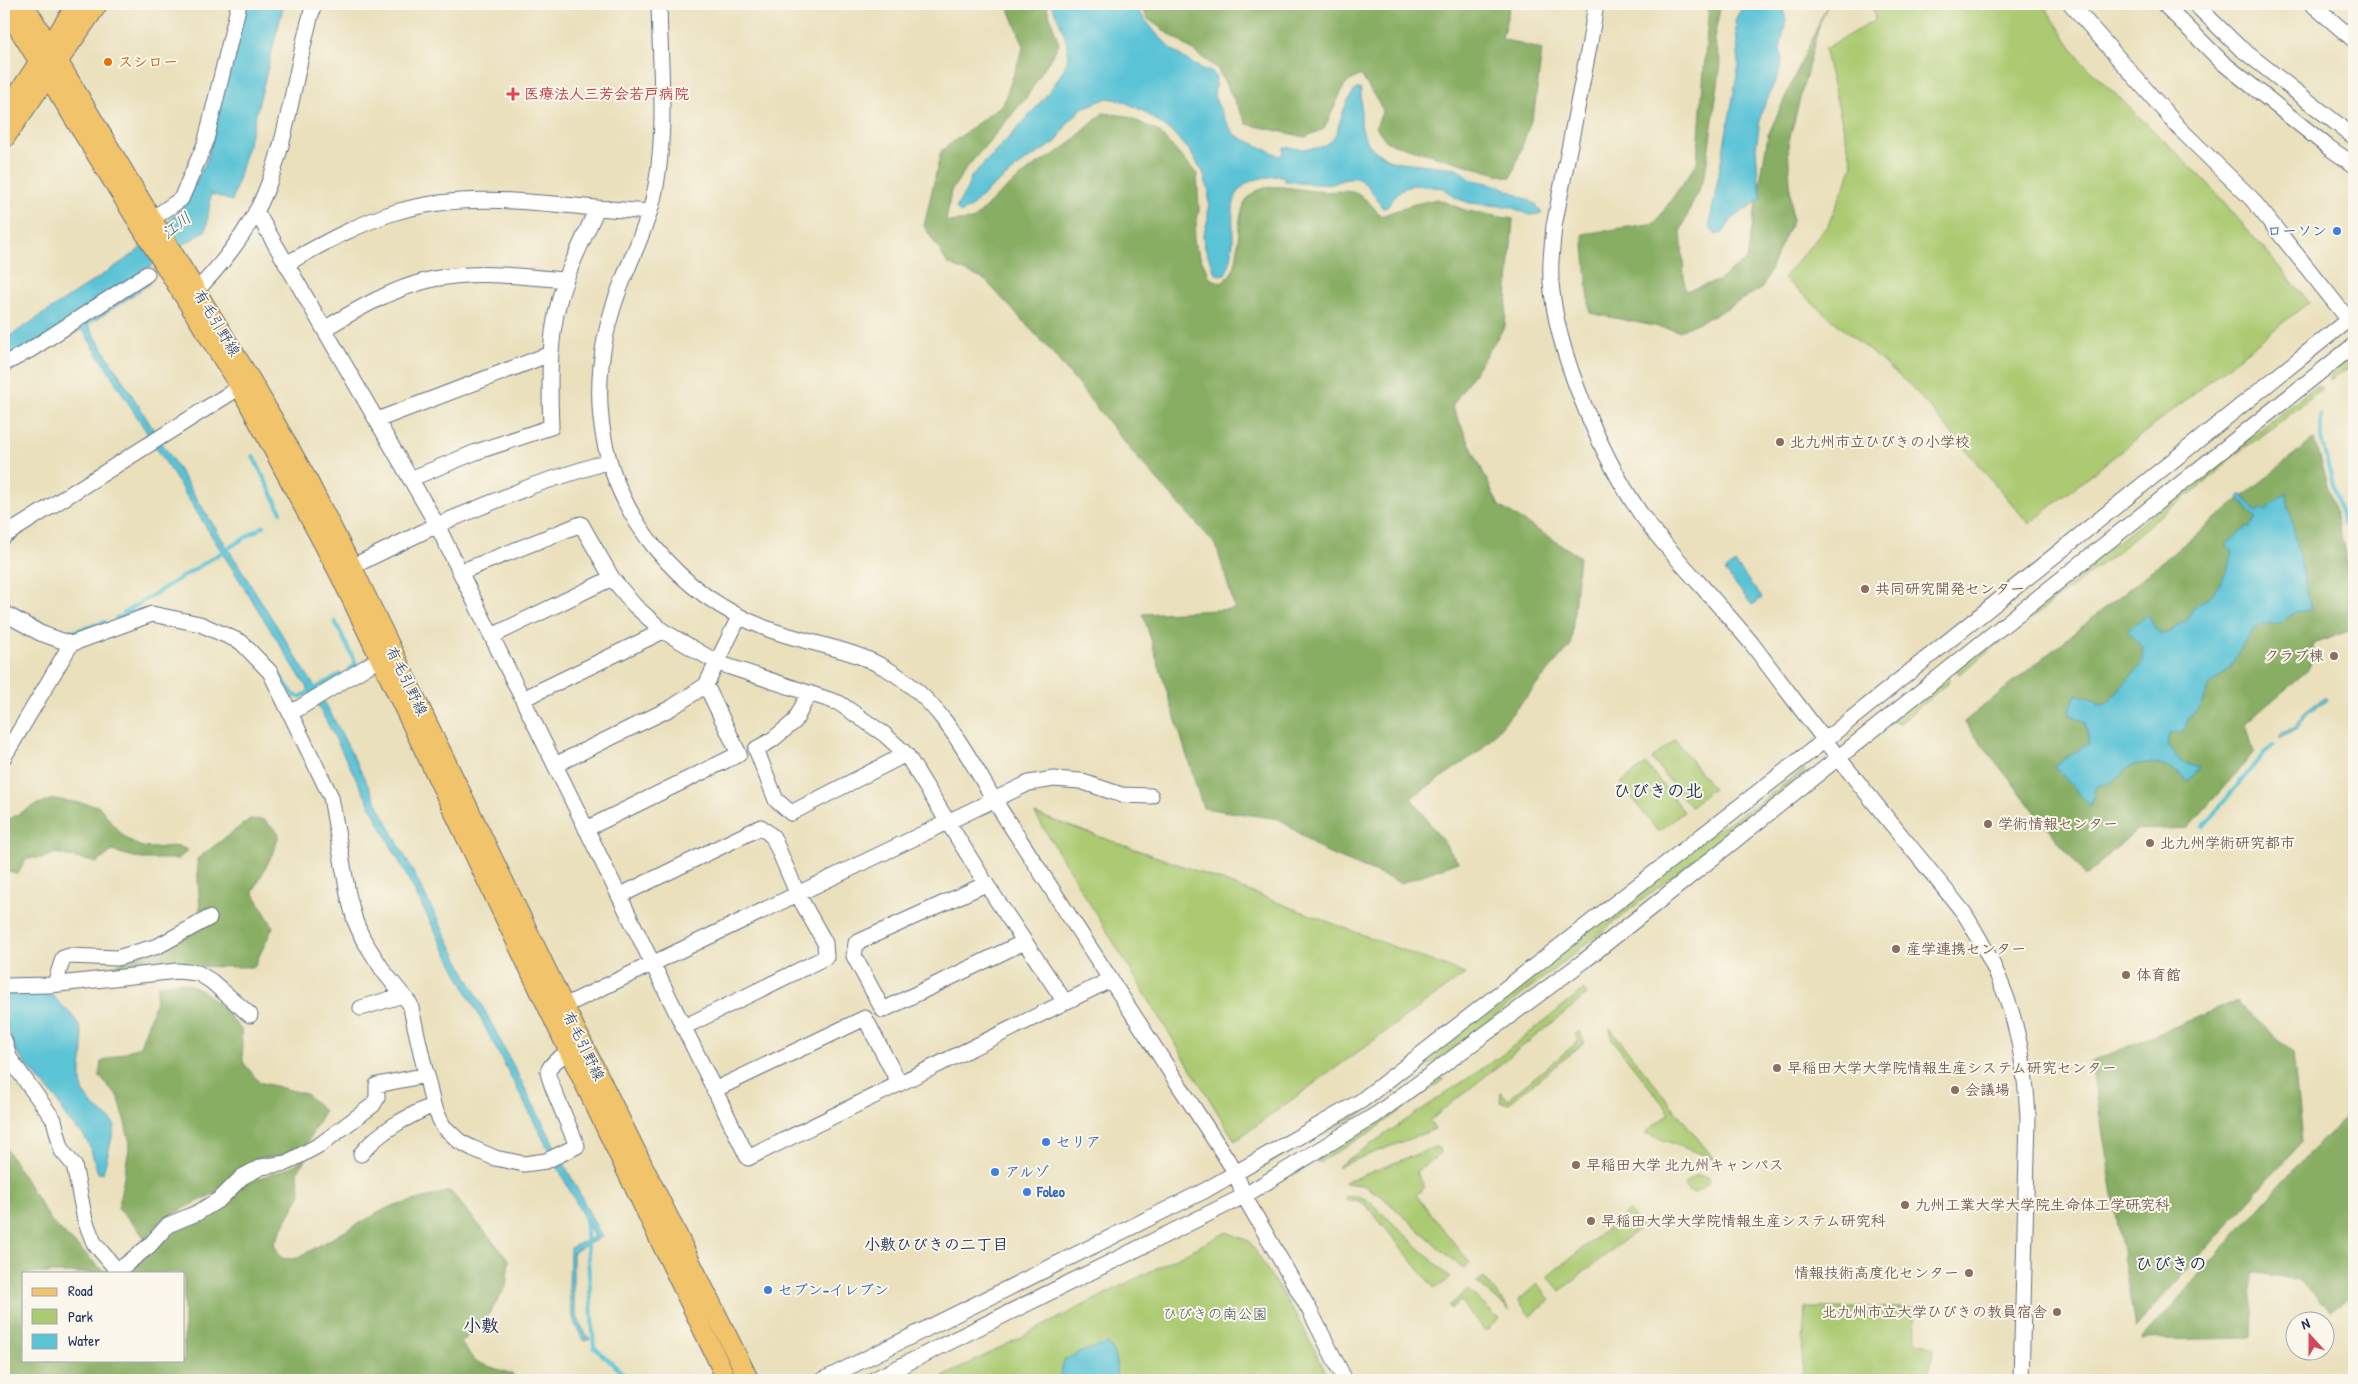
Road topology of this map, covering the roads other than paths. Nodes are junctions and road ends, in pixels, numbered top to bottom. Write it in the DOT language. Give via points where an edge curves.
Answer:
graph roads {
  1 [pos="24,4"];
  2 [pos="77,4"];
  3 [pos="98,4"];
  4 [pos="239,4"];
  5 [pos="314,4"];
  6 [pos="658,4"];
  7 [pos="1596,4"];
  8 [pos="2071,4"];
  9 [pos="2164,4"];
  10 [pos="2195,4"];
  11 [pos="2312,4"];
  12 [pos="4,5"];
  13 [pos="2354,40"];
  14 [pos="49,44"];
  15 [pos="59,62"];
  16 [pos="43,71"];
  17 [pos="4,115"];
  18 [pos="2354,137"];
  19 [pos="4,139"];
  20 [pos="2354,165"];
  21 [pos="597,208"];
  22 [pos="256,211"];
  23 [pos="650,212"];
  24 [pos="152,228"];
  25 [pos="286,264"];
  26 [pos="147,274"];
  27 [pos="566,280"];
  28 [pos="190,291"];
  29 [pos="2352,318"];
  30 [pos="324,329"];
  31 [pos="2354,345"];
  32 [pos="550,354"];
  33 [pos="4,364"];
  34 [pos="240,387"];
  35 [pos="376,420"];
  36 [pos="609,460"];
  37 [pos="410,479"];
  38 [pos="437,525"];
  39 [pos="4,536"];
  40 [pos="345,570"];
  41 [pos="460,572"];
  42 [pos="612,578"];
  43 [pos="4,613"];
  44 [pos="739,617"];
  45 [pos="663,630"];
  46 [pos="492,636"];
  47 [pos="71,644"];
  48 [pos="379,659"];
  49 [pos="718,663"];
  50 [pos="706,685"];
  51 [pos="809,693"];
  52 [pos="523,699"];
  53 [pos="291,713"];
  54 [pos="1825,740"];
  55 [pos="906,754"];
  56 [pos="4,757"];
  57 [pos="1840,758"];
  58 [pos="555,764"];
  59 [pos="1151,796"];
  60 [pos="994,800"];
  61 [pos="947,823"];
  62 [pos="586,829"];
  63 [pos="986,884"];
  64 [pos="798,895"];
  65 [pos="619,896"];
  66 [pos="209,918"];
  67 [pos="1024,942"];
  68 [pos="64,945"];
  69 [pos="653,965"];
  70 [pos="1110,980"];
  71 [pos="52,984"];
  72 [pos="4,986"];
  73 [pos="403,995"];
  74 [pos="1065,1002"];
  75 [pos="564,1006"];
  76 [pos="361,1008"];
  77 [pos="250,1015"];
  78 [pos="684,1027"];
  79 [pos="4,1042"];
  80 [pos="577,1048"];
  81 [pos="427,1075"];
  82 [pos="899,1083"];
  83 [pos="714,1090"];
  84 [pos="433,1105"];
  85 [pos="361,1154"];
  86 [pos="1236,1172"];
  87 [pos="1244,1196"];
  88 [pos="727,1380"];
  89 [pos="750,1380"];
  90 [pos="823,1380"];
  91 [pos="873,1380"];
  92 [pos="1345,1380"];
  93 [pos="2021,1380"];
  1 -- 14 [label="main road, 有毛引野線"];
  2 -- 14 [label="main road"];
  3 -- 15 [label="main road"];
  4 -- 24 [label="street" via="205,144 181,199"];
  5 -- 22 [label="street" via="275,164"];
  6 -- 23 [label="street" via="661,152"];
  7 -- 54 [label="street" via="1557,200 1551,256 1551,284 1573,377 1599,438 1630,496 1652,528 1750,643"];
  8 -- 29 [label="street" via="2181,130 2251,198"];
  9 -- 20 [label="street" via="2222,62"];
  10 -- 18 [label="street" via="2239,47"];
  11 -- 13 [label="street"];
  12 -- 16 [label="main road, 有毛引野線"];
  14 -- 15 [label="main road, 有毛引野線"];
  14 -- 16 [label="main road"];
  15 -- 16 [label="main road"];
  15 -- 24 [label="main road, 有毛引野線"];
  16 -- 17 [label="main road"];
  16 -- 19 [label="main road"];
  16 -- 24 [label="main road, 有毛引野線"];
  21 -- 23 [label="street"];
  21 -- 25 [label="street" via="486,200 423,205 366,223"];
  21 -- 27 [label="street"];
  22 -- 25 [label="street"];
  22 -- 28 [label="street" via="248,226"];
  23 -- 36 [label="street" via="607,324 600,368 601,418"];
  24 -- 28 [label="main road, 有毛引野線"];
  25 -- 30 [label="street"];
  26 -- 33 [label="street"];
  27 -- 30 [label="street" via="500,275 454,276 425,281 362,307"];
  27 -- 32 [label="street"];
  28 -- 34 [label="main road, 有毛引野線"];
  28 -- 40 [label="main road, 有毛引野線" via="276,423"];
  29 -- 54 [label="street"];
  30 -- 35 [label="street"];
  31 -- 57 [label="street"];
  32 -- 35 [label="street"];
  32 -- 37 [label="street" via="551,427"];
  34 -- 39 [label="street"];
  34 -- 40 [label="main road, 有毛引野線"];
  35 -- 37 [label="street"];
  36 -- 38 [label="street"];
  36 -- 44 [label="street" via="625,500 643,532 671,569 701,594"];
  37 -- 38 [label="street"];
  38 -- 40 [label="street"];
  38 -- 41 [label="street"];
  40 -- 48 [label="main road, 有毛引野線"];
  40 -- 75 [label="main road, 有毛引野線"];
  41 -- 42 [label="street" via="581,524"];
  41 -- 46 [label="street"];
  42 -- 45 [label="street" via="634,605"];
  42 -- 46 [label="street"];
  43 -- 47 [label="street" via="40,633"];
  44 -- 49 [label="street"];
  44 -- 60 [label="street" via="770,630 855,653 888,669 935,708 959,740"];
  45 -- 49 [label="street"];
  45 -- 52 [label="street"];
  46 -- 52 [label="street"];
  47 -- 53 [label="street" via="152,614 200,624 241,642 264,664"];
  47 -- 56 [label="street"];
  48 -- 53 [label="street"];
  48 -- 80 [label="main road, 有毛引野線"];
  49 -- 50 [label="street"];
  49 -- 51 [label="street"];
  50 -- 58 [label="street" via="671,708"];
  50 -- 62 [label="street" via="739,754"];
  51 -- 55 [label="street" via="839,703 862,717"];
  51 -- 55 [label="street" via="796,721 756,749 776,800 791,812"];
  52 -- 58 [label="street"];
  53 -- 73 [label="street" via="331,797 355,921 384,972"];
  54 -- 57 [label="street"];
  54 -- 86 [label="street" via="1361,1101"];
  55 -- 61 [label="street"];
  57 -- 87 [label="street" via="1584,961 1439,1069 1377,1114"];
  57 -- 93 [label="street" via="1964,913 1984,944 2012,1012 2026,1080 2028,1118"];
  58 -- 62 [label="street"];
  59 -- 60 [label="street" via="1122,795 1080,781 1054,779 1029,783"];
  60 -- 61 [label="street"];
  60 -- 70 [label="street"];
  61 -- 63 [label="street"];
  61 -- 64 [label="street"];
  62 -- 65 [label="street"];
  63 -- 67 [label="street"];
  63 -- 67 [label="street" via="856,943 854,956 883,1010"];
  64 -- 65 [label="street" via="773,837 761,827"];
  64 -- 69 [label="street"];
  64 -- 78 [label="street" via="825,943 826,957"];
  65 -- 69 [label="street"];
  66 -- 71 [label="street" via="158,946 117,958 63,958"];
  67 -- 74 [label="street"];
  68 -- 71 [label="street" via="51,967"];
  69 -- 75 [label="street"];
  69 -- 78 [label="street"];
  70 -- 74 [label="street"];
  70 -- 86 [label="street"];
  71 -- 72 [label="street"];
  71 -- 77 [label="street" via="177,971 198,973"];
  73 -- 76 [label="street"];
  73 -- 81 [label="street" via="410,1004"];
  74 -- 82 [label="street"];
  75 -- 80 [label="main road, 有毛引野線"];
  78 -- 83 [label="street"];
  79 -- 81 [label="street" via="10,1059 54,1120 62,1151 74,1166 85,1220 94,1243 116,1268 124,1266 149,1246 168,1225 220,1199 242,1177 261,1167 286,1163 334,1134 373,1105 377,1086"];
  80 -- 84 [label="street" via="551,1065 547,1079 577,1146 546,1161 524,1164 496,1158 466,1144 443,1126"];
  80 -- 88 [label="main road, 有毛引野線"];
  80 -- 89 [label="main road, 有毛引野線"];
  81 -- 84 [label="street"];
  82 -- 83 [label="street" via="865,1018"];
  82 -- 83 [label="street" via="748,1158"];
  84 -- 85 [label="street" via="403,1119 369,1144"];
  86 -- 87 [label="street"];
  86 -- 90 [label="street" via="1204,1191"];
  87 -- 91 [label="street"];
  87 -- 92 [label="street" via="1310,1311"];
}
